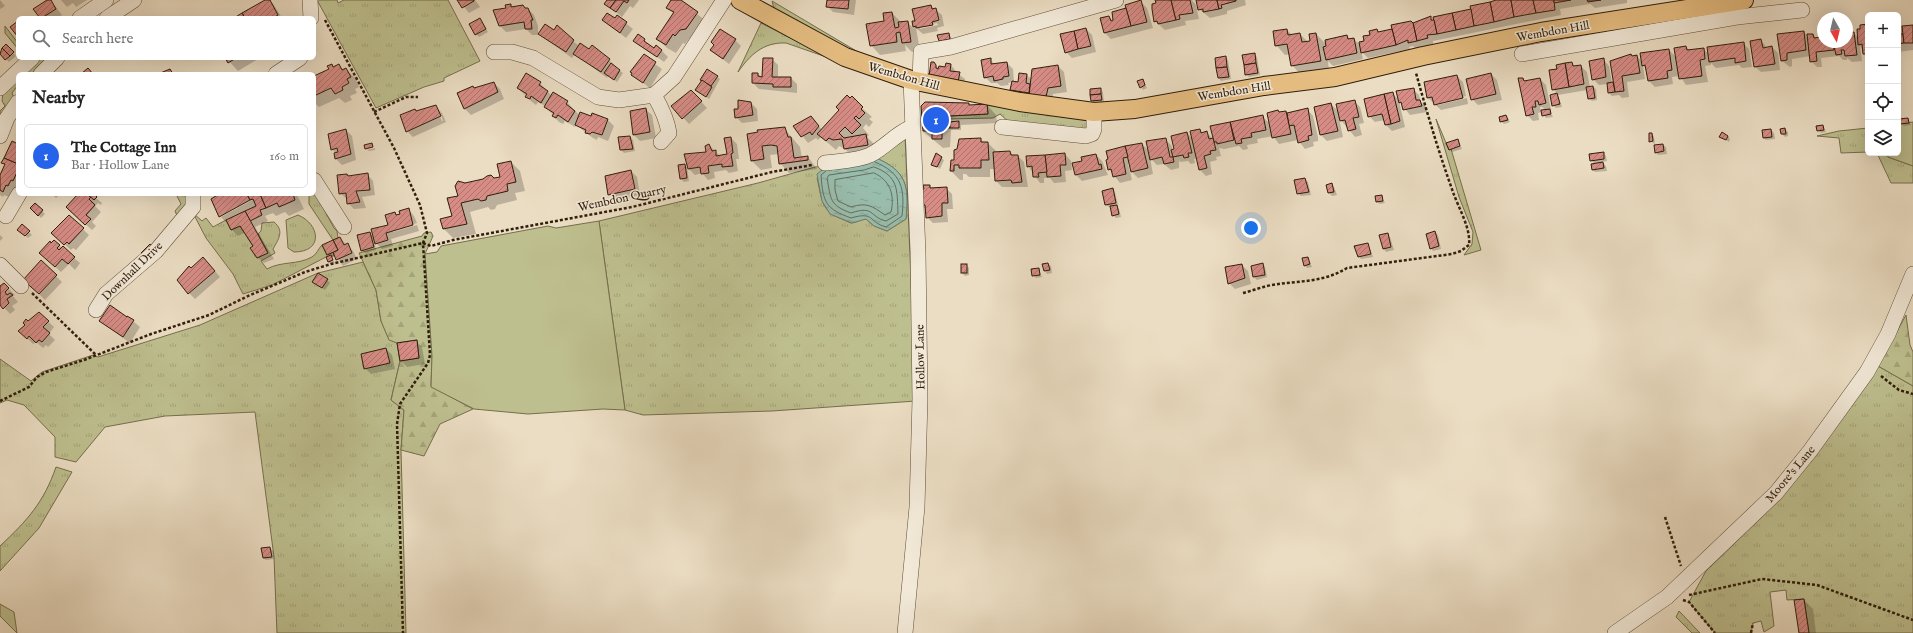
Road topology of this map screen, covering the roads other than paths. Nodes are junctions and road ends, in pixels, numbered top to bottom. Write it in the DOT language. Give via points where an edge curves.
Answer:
graph roads {
  1 [pos="106,0"];
  2 [pos="310,0"];
  3 [pos="724,0"];
  4 [pos="740,0"];
  5 [pos="1116,0"];
  6 [pos="1744,0"];
  7 [pos="129,1"];
  8 [pos="758,4"];
  9 [pos="1685,4"];
  10 [pos="1779,6"];
  11 [pos="1802,10"];
  12 [pos="83,16"];
  13 [pos="110,16"];
  14 [pos="317,16"];
  15 [pos="1606,22"];
  16 [pos="1529,35"];
  17 [pos="1609,40"];
  18 [pos="494,52"];
  19 [pos="30,60"];
  20 [pos="55,60"];
  21 [pos="297,60"];
  22 [pos="17,72"];
  23 [pos="43,72"];
  24 [pos="279,72"];
  25 [pos="16,73"];
  26 [pos="916,82"];
  27 [pos="0,88"];
  28 [pos="654,95"];
  29 [pos="16,105"];
  30 [pos="1094,112"];
  31 [pos="912,127"];
  32 [pos="1002,128"];
  33 [pos="1,129"];
  34 [pos="661,142"];
  35 [pos="824,163"];
  36 [pos="316,183"];
  37 [pos="18,196"];
  38 [pos="193,196"];
  39 [pos="6,216"];
  40 [pos="344,227"];
  41 [pos="0,265"];
  42 [pos="1913,274"];
  43 [pos="21,286"];
  44 [pos="96,310"];
  45 [pos="905,633"];
  46 [pos="1615,633"];
  1 -- 12 [label="street"];
  2 -- 14 [label="street"];
  3 -- 28 [label="street" via="674,76"];
  4 -- 8 [label="main road, Wembdon Hill"];
  5 -- 26 [label="street, Hollow Lane" via="951,47 921,52"];
  6 -- 9 [label="main road, Wembdon Hill"];
  7 -- 13 [label="street"];
  8 -- 26 [label="main road, Wembdon Hill" via="845,57"];
  9 -- 15 [label="main road, Wembdon Hill"];
  10 -- 11 [label="street"];
  10 -- 17 [label="street"];
  15 -- 16 [label="main road, Wembdon Hill"];
  15 -- 17 [label="street"];
  16 -- 17 [label="street" via="1528,53"];
  16 -- 30 [label="main road, Wembdon Hill" via="1335,77 1264,86 1134,109"];
  18 -- 28 [label="street" via="512,52 533,58 598,97 619,100"];
  19 -- 22 [label="street"];
  20 -- 23 [label="street"];
  21 -- 24 [label="street"];
  25 -- 27 [label="street"];
  26 -- 30 [label="main road, Wembdon Hill" via="1020,102"];
  26 -- 31 [label="street, Hollow Lane"];
  28 -- 34 [label="street" via="668,126 669,133"];
  29 -- 33 [label="street"];
  30 -- 32 [label="street" via="1094,129 1092,134 1086,136"];
  31 -- 35 [label="street" via="900,132 883,147 866,156"];
  31 -- 45 [label="street, Hollow Lane" via="918,253 920,399 917,507"];
  36 -- 40 [label="street"];
  37 -- 39 [label="street"];
  38 -- 44 [label="street, Downhall Drive" via="193,208 156,250 106,294"];
  41 -- 43 [label="street"];
  42 -- 46 [label="street, Moore's Lane" via="1888,334 1870,368 1776,493 1670,594"];
}
